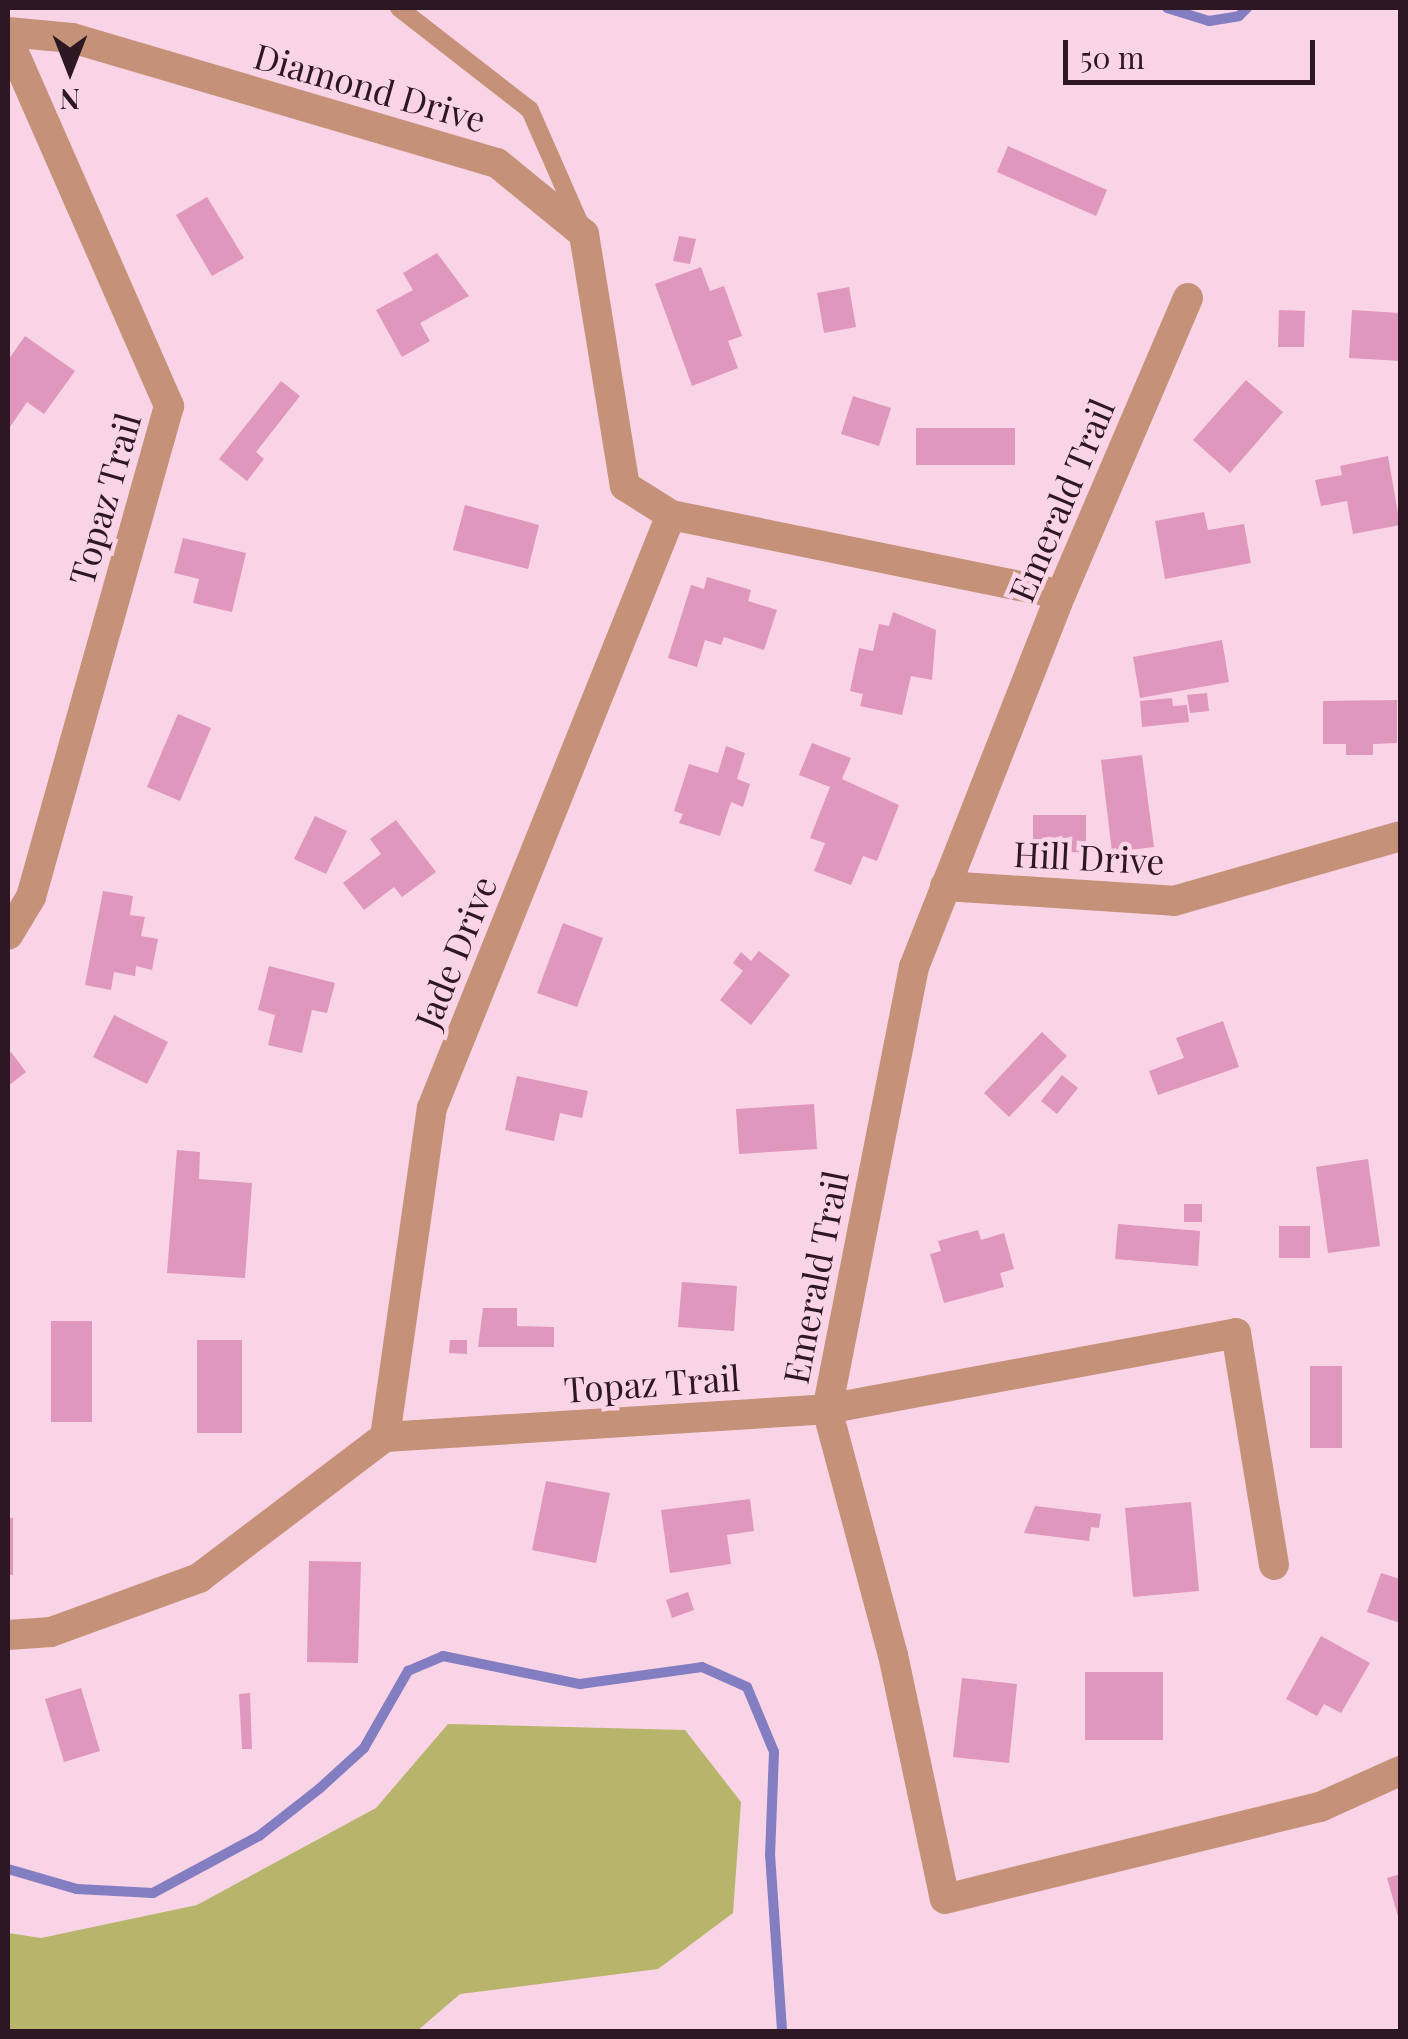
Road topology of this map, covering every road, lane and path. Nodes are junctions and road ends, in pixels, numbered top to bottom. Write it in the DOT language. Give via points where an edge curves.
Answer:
graph roads {
  1 [pos="399,8"];
  2 [pos="8,35"];
  3 [pos="584,234"];
  4 [pos="1188,298"];
  5 [pos="670,515"];
  6 [pos="1062,594"];
  7 [pos="1400,836"];
  8 [pos="946,886"];
  9 [pos="8,935"];
  10 [pos="827,1410"];
  11 [pos="385,1438"];
  12 [pos="1274,1565"];
  13 [pos="8,1635"];
  14 [pos="1400,1770"];
  1 -- 3 [label="lane" via="530,110"];
  2 -- 3 [label="street, Diamond Drive" via="72,38 498,163"];
  2 -- 9 [label="street, Topaz Trail" via="169,406 32,897"];
  3 -- 5 [label="street" via="625,486"];
  4 -- 6 [label="street, Emerald Trail"];
  5 -- 6 [label="street"];
  5 -- 11 [label="street, Jade Drive" via="432,1108"];
  6 -- 8 [label="street, Emerald Trail"];
  7 -- 8 [label="street, Hill Drive" via="1174,901"];
  8 -- 10 [label="street, Emerald Trail" via="914,968"];
  10 -- 11 [label="street, Topaz Trail"];
  10 -- 12 [label="street, Topaz Trail" via="1236,1333"];
  10 -- 14 [label="street, Emerald Trail" via="892,1654 945,1898 1320,1806"];
  11 -- 13 [label="street" via="198,1578 51,1632"];
}
